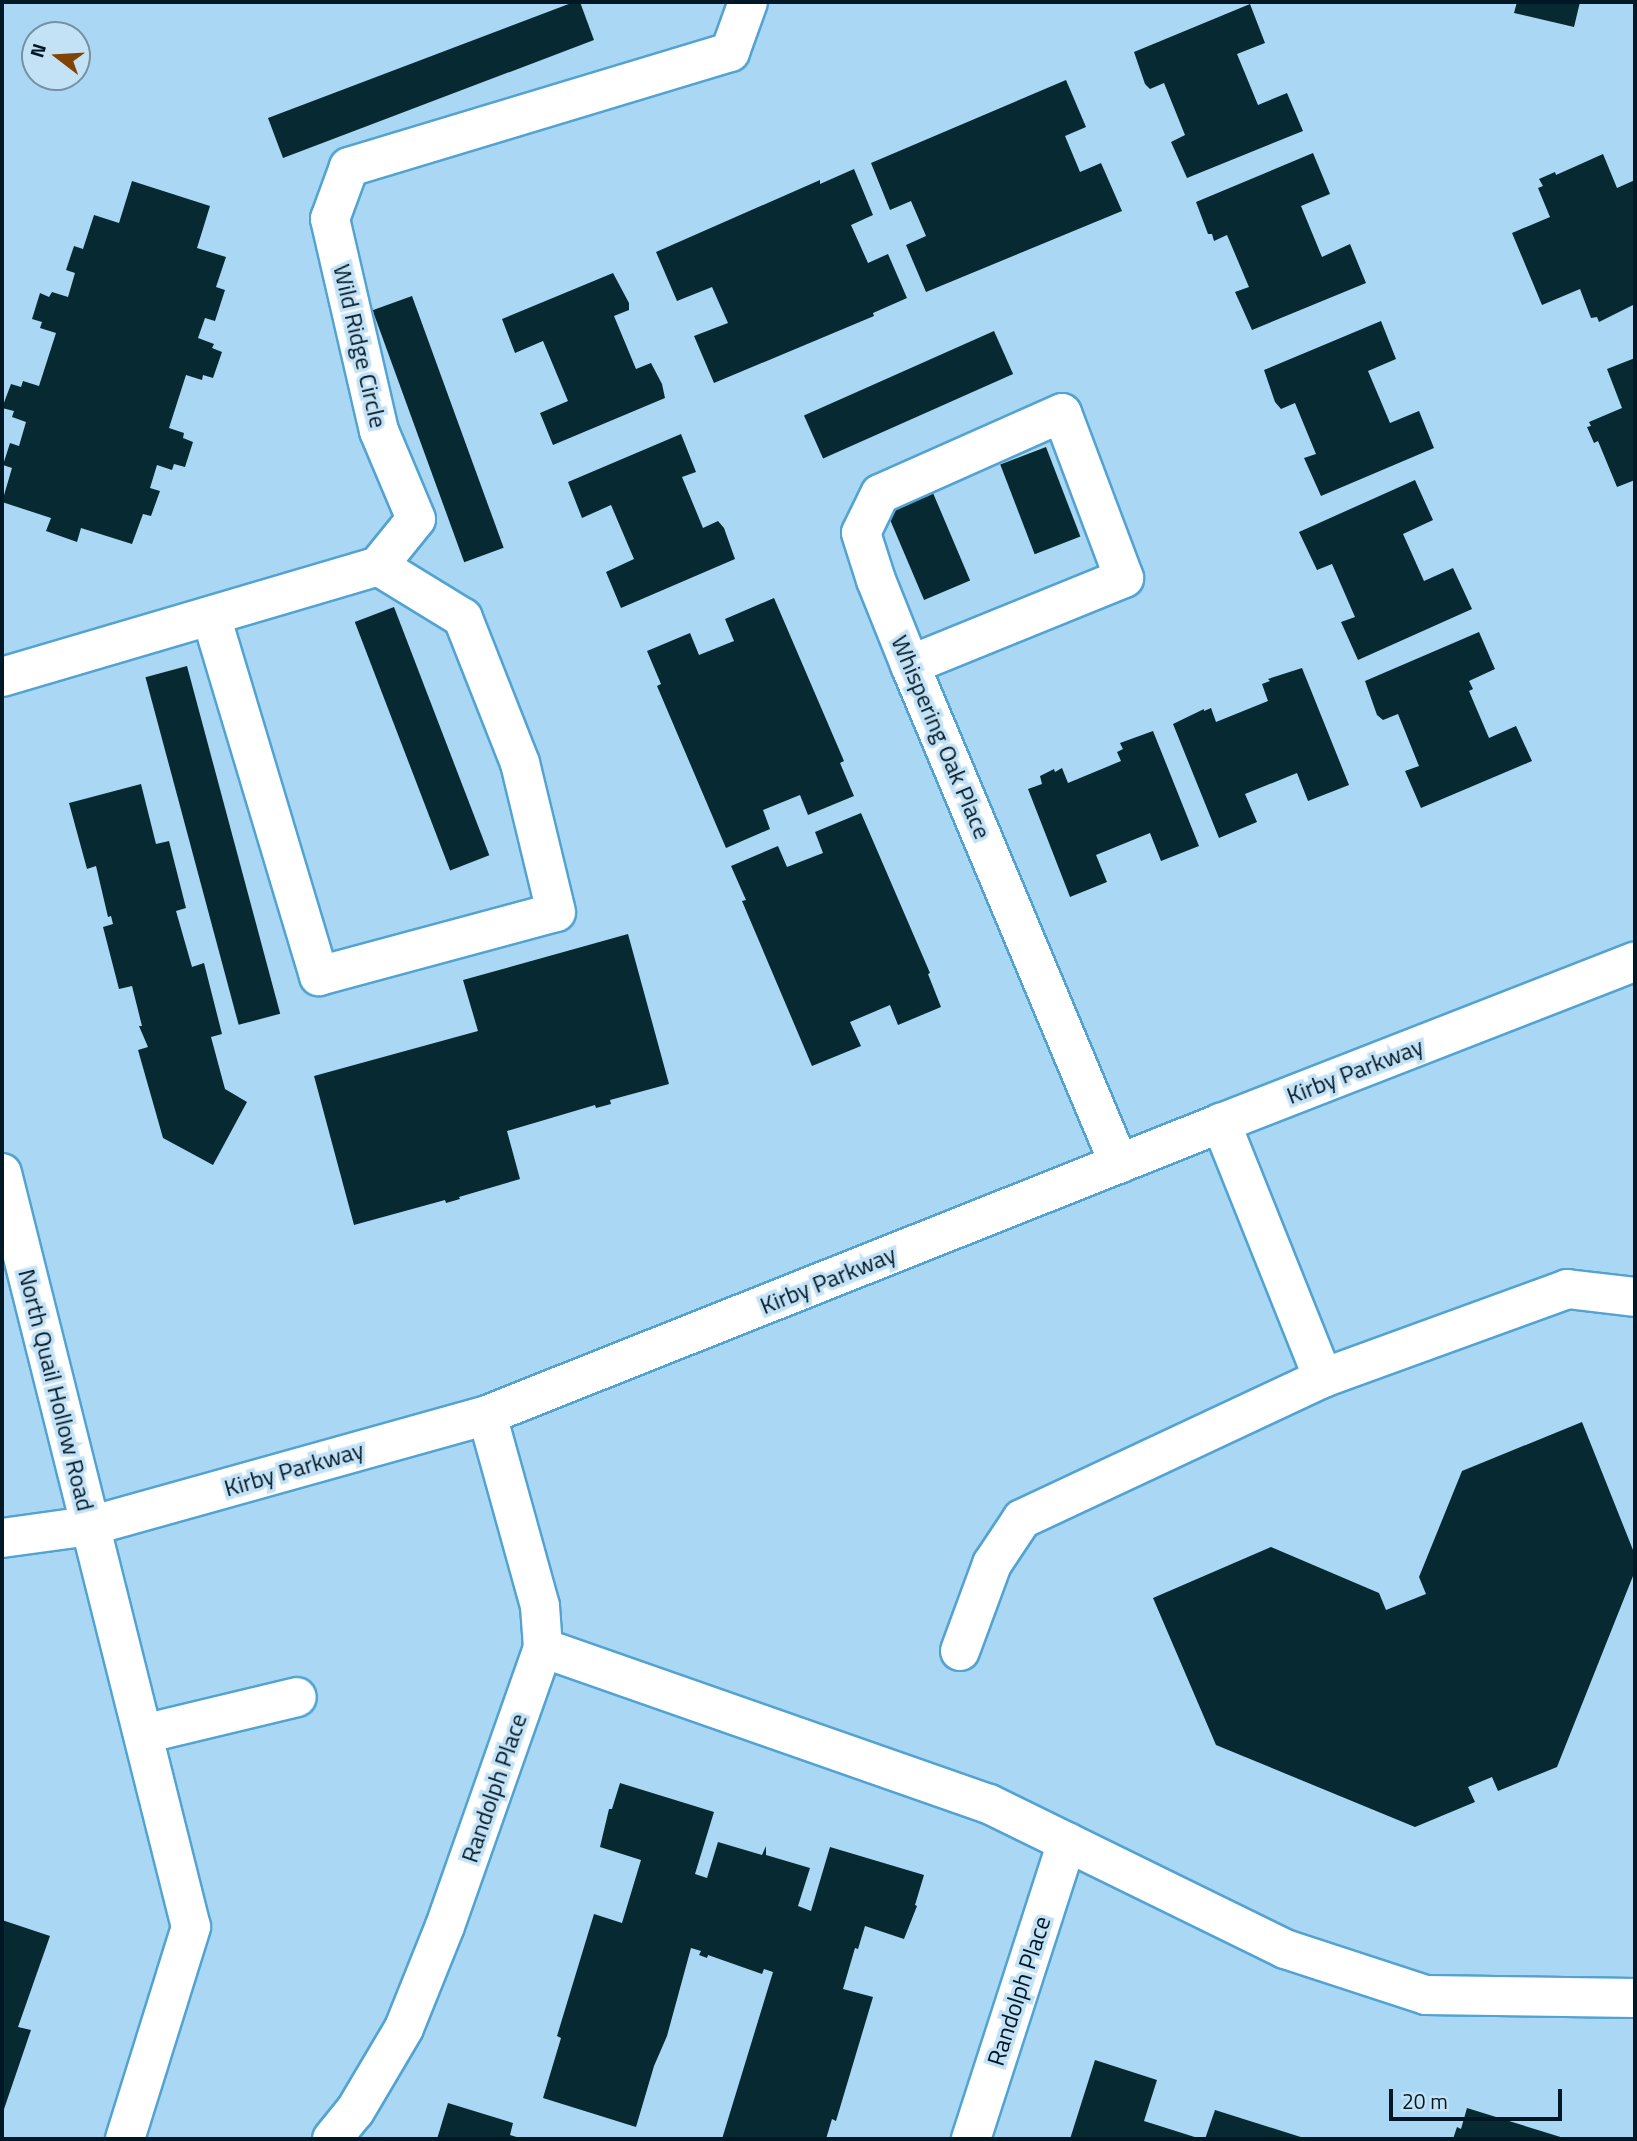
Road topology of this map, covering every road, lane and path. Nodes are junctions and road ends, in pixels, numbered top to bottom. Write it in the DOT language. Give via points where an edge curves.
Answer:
graph roads {
  1 [pos="748,2"];
  2 [pos="378,566"];
  3 [pos="211,616"];
  4 [pos="911,665"];
  5 [pos="2,677"];
  6 [pos="1635,962"];
  7 [pos="1221,1123"];
  8 [pos="1119,1164"];
  9 [pos="2,1173"];
  10 [pos="1635,1297"];
  11 [pos="1323,1378"];
  12 [pos="487,1415"];
  13 [pos="90,1526"];
  14 [pos="2,1538"];
  15 [pos="543,1648"];
  16 [pos="960,1651"];
  17 [pos="297,1697"];
  18 [pos="143,1734"];
  19 [pos="1067,1842"];
  20 [pos="1635,1998"];
  21 [pos="125,2139"];
  22 [pos="332,2139"];
  23 [pos="971,2139"];
  1 -- 2 [label="street, Wild Ridge Circle" via="730,52 349,167 330,219 379,431 416,519"];
  2 -- 3 [label="street"];
  2 -- 3 [label="street" via="463,618 520,763 556,912 319,976"];
  3 -- 5 [label="street"];
  4 -- 4 [label="street, Whispering Oak Place" via="861,533 880,494 1062,413 1124,578"];
  4 -- 8 [label="street, Whispering Oak Place"];
  6 -- 7 [label="street, Kirby Parkway"];
  7 -- 8 [label="street, Kirby Parkway"];
  7 -- 11 [label="street"];
  8 -- 12 [label="street, Kirby Parkway"];
  9 -- 13 [label="street, North Quail Hollow Road"];
  10 -- 11 [label="street" via="1567,1289"];
  11 -- 16 [label="street" via="1022,1518 992,1564"];
  12 -- 13 [label="street, Kirby Parkway"];
  12 -- 15 [label="street, Randolph Place" via="540,1606"];
  13 -- 14 [label="street, Kirby Parkway"];
  13 -- 18 [label="street, North Quail Hollow Road"];
  15 -- 19 [label="street" via="989,1804"];
  15 -- 22 [label="street, Randolph Place" via="404,2028 355,2111"];
  17 -- 18 [label="street"];
  18 -- 21 [label="street, North Quail Hollow Road" via="191,1927"];
  19 -- 20 [label="street" via="1284,1949 1426,1995"];
  19 -- 23 [label="street, Randolph Place"];
}
